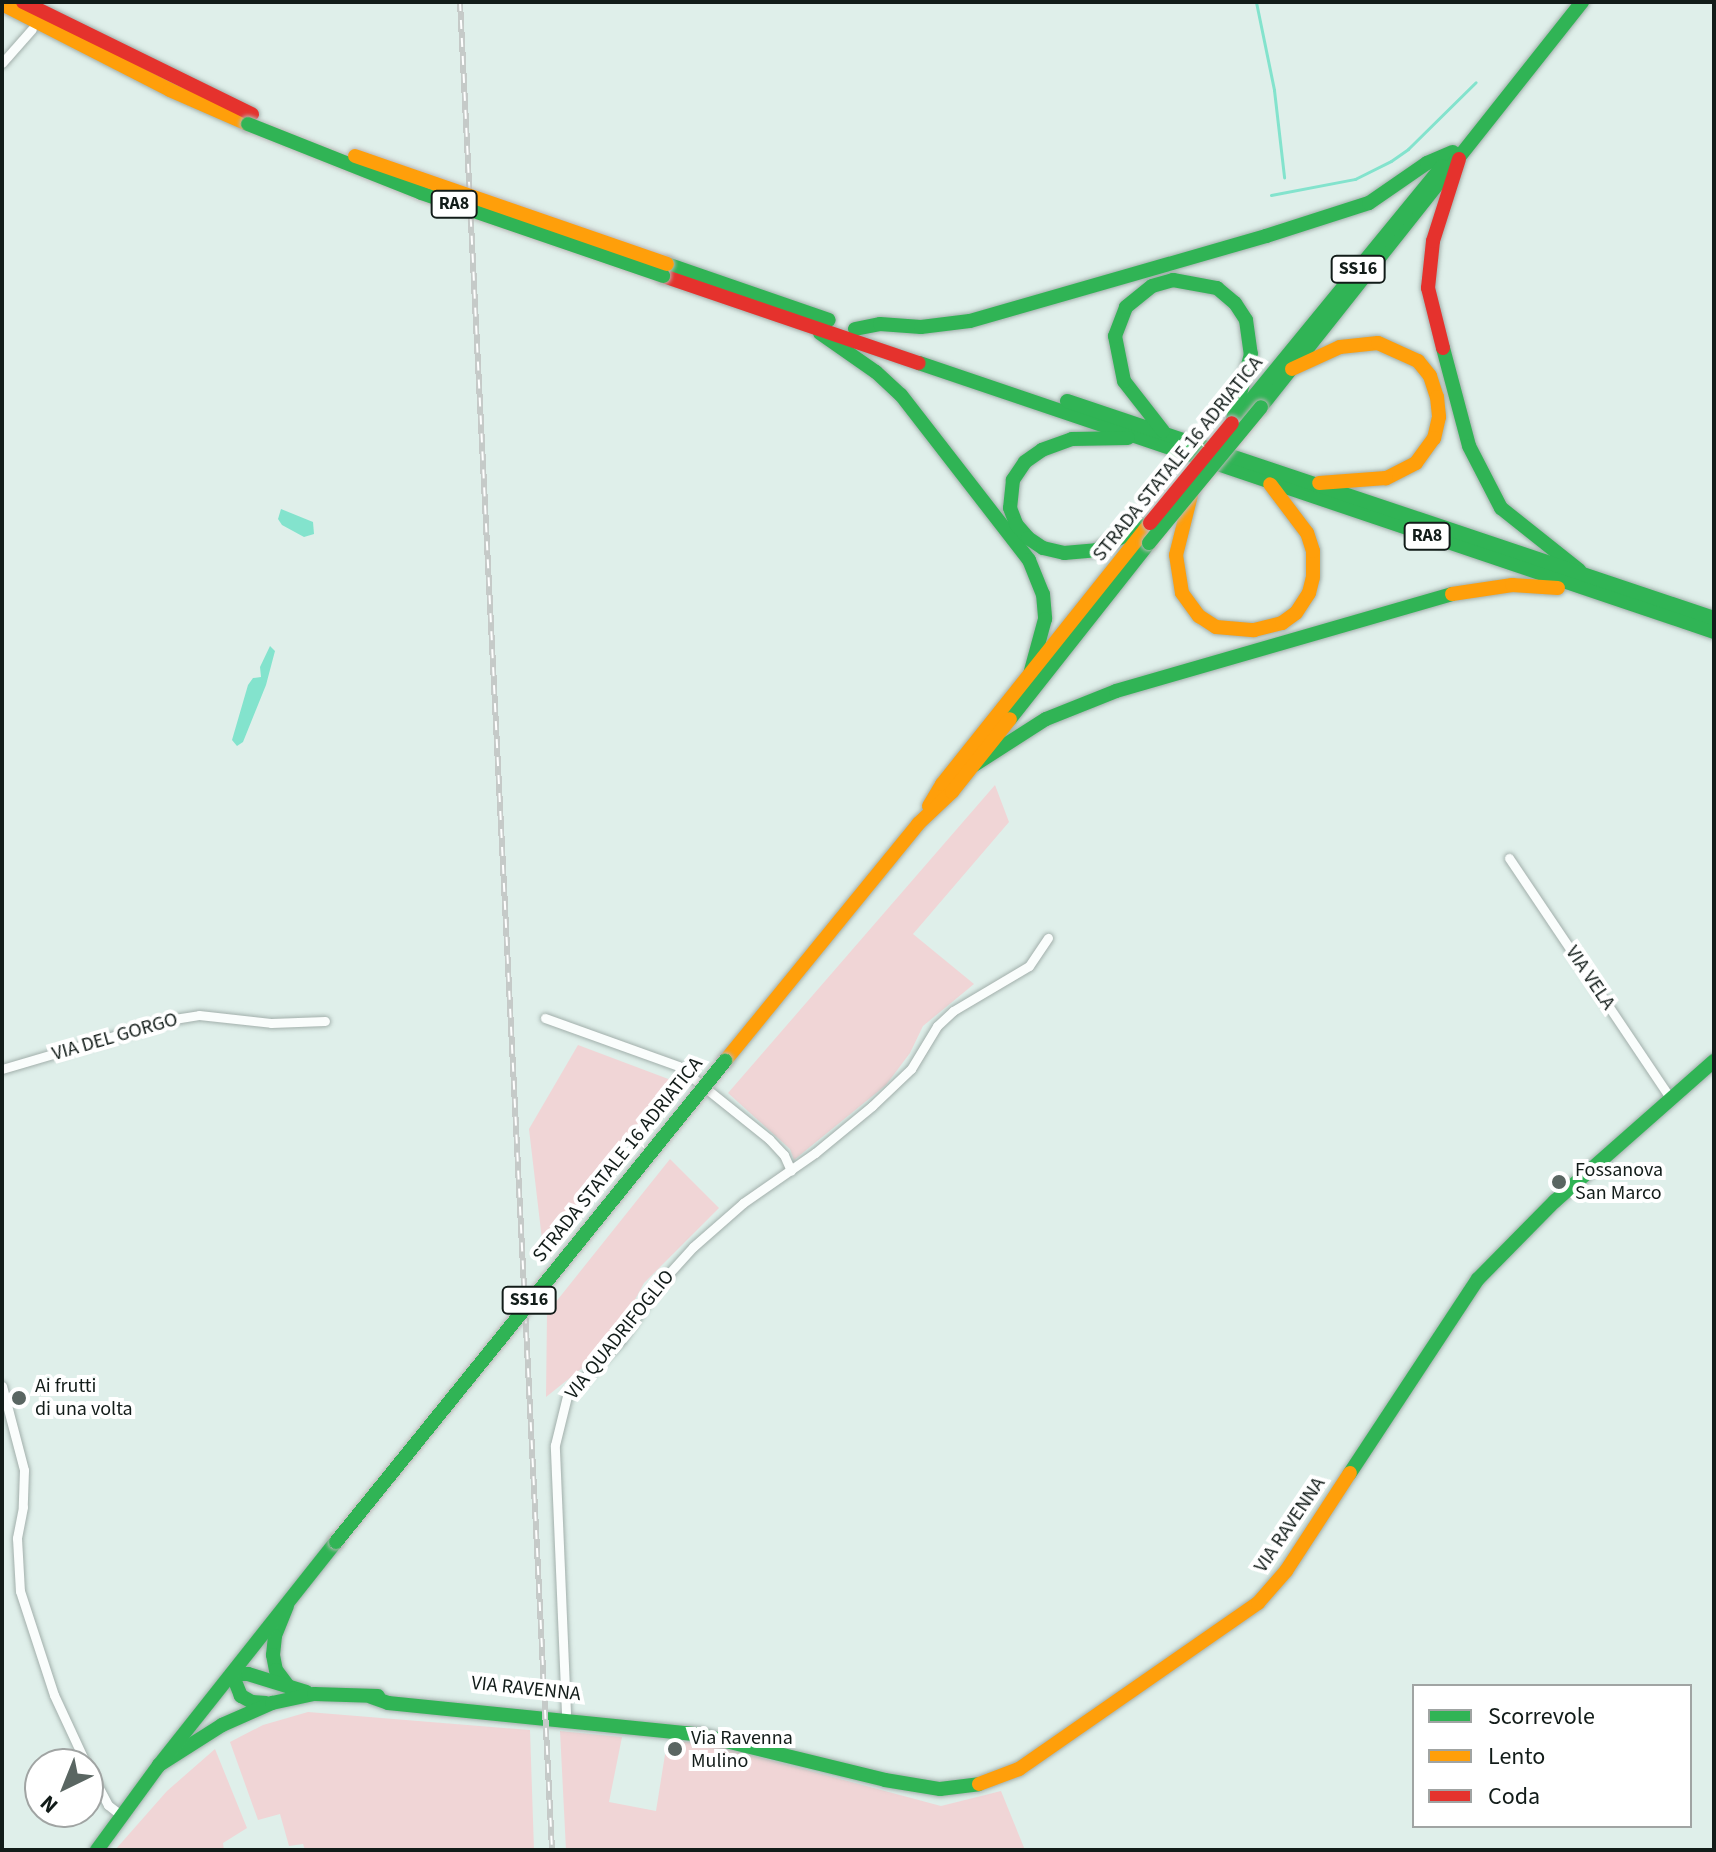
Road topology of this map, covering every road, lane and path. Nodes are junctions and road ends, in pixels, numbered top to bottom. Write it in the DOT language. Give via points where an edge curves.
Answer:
graph roads {
  1 [pos="23,2"];
  2 [pos="1582,2"];
  3 [pos="2,4"];
  4 [pos="32,29"];
  5 [pos="2,63"];
  6 [pos="250,119"];
  7 [pos="1456,156"];
  8 [pos="665,270"];
  9 [pos="809,325"];
  10 [pos="855,329"];
  11 [pos="1292,369"];
  12 [pos="1269,388"];
  13 [pos="1232,423"];
  14 [pos="1164,432"];
  15 [pos="1141,438"];
  16 [pos="1269,482"];
  17 [pos="1311,484"];
  18 [pos="1192,491"];
  19 [pos="1137,539"];
  20 [pos="1583,574"];
  21 [pos="1584,590"];
  22 [pos="1714,618"];
  23 [pos="1714,632"];
  24 [pos="1029,678"];
  25 [pos="974,765"];
  26 [pos="918,824"];
  27 [pos="1509,858"];
  28 [pos="1048,938"];
  29 [pos="545,1018"];
  30 [pos="325,1021"];
  31 [pos="1714,1061"];
  32 [pos="2,1069"];
  33 [pos="1671,1099"];
  34 [pos="791,1171"];
  35 [pos="2,1386"];
  36 [pos="289,1602"];
  37 [pos="232,1674"];
  38 [pos="292,1688"];
  39 [pos="314,1694"];
  40 [pos="371,1697"];
  41 [pos="272,1703"];
  42 [pos="566,1713"];
  43 [pos="676,1732"];
  44 [pos="79,1748"];
  45 [pos="159,1765"];
  46 [pos="104,1798"];
  47 [pos="121,1815"];
  48 [pos="97,1850"];
  1 -- 6 [label="main road, RA8"];
  2 -- 7 [label="main road, STRADA STATALE 16 ADRIATICA / SS16"];
  3 -- 6 [label="main road, RA8" via="170,90"];
  4 -- 5 [label="street"];
  6 -- 8 [label="main road, RA8, bridge"];
  7 -- 10 [label="main road" via="1427,163 1369,203 970,321"];
  7 -- 11 [label="main road, STRADA STATALE 16 ADRIATICA / SS16"];
  7 -- 12 [label="main road, STRADA STATALE 16 ADRIATICA / SS16"];
  7 -- 20 [label="main road" via="1433,241 1428,288 1469,446 1501,508"];
  8 -- 9 [label="main road, RA8"];
  8 -- 10 [label="main road, RA8"];
  9 -- 15 [label="main road, RA8"];
  9 -- 24 [label="main road" via="901,395 1029,560 1043,594 1045,619"];
  10 -- 14 [label="main road, RA8"];
  11 -- 12 [label="main road, STRADA STATALE 16 ADRIATICA / SS16"];
  11 -- 17 [label="main road" via="1340,347 1390,346 1425,368 1439,408 1429,446 1407,469 1365,482"];
  12 -- 13 [label="main road, STRADA STATALE 16 ADRIATICA / SS16"];
  12 -- 18 [label="main road, STRADA STATALE 16 ADRIATICA / SS16, bridge"];
  13 -- 14 [label="main road" via="1251,354 1242,311 1207,284 1161,282 1143,292 1121,316 1115,336 1130,391"];
  13 -- 19 [label="main road, STRADA STATALE 16 ADRIATICA / SS16, bridge"];
  14 -- 17 [label="main road, RA8"];
  15 -- 16 [label="main road, RA8"];
  15 -- 19 [label="main road" via="1093,437 1053,445 1025,462 1010,489 1016,524 1043,548 1086,552"];
  16 -- 18 [label="main road" via="1302,524 1313,551 1309,593 1290,619 1254,630 1216,627 1199,616 1182,593 1176,555"];
  16 -- 21 [label="main road, RA8"];
  17 -- 20 [label="main road, RA8"];
  18 -- 19 [label="main road, STRADA STATALE 16 ADRIATICA / SS16, bridge"];
  19 -- 24 [label="main road, STRADA STATALE 16 ADRIATICA / SS16"];
  19 -- 25 [label="main road, STRADA STATALE 16 ADRIATICA / SS16"];
  20 -- 22 [label="main road, RA8"];
  21 -- 23 [label="main road, RA8"];
  21 -- 25 [label="main road" via="1512,585 1440,597 1080,703"];
  24 -- 26 [label="main road, STRADA STATALE 16 ADRIATICA / SS16" via="942,784"];
  25 -- 26 [label="main road, STRADA STATALE 16 ADRIATICA / SS16"];
  26 -- 36 [label="main road, STRADA STATALE 16 ADRIATICA / SS16, bridge"];
  27 -- 33 [label="street, VIA VELA"];
  28 -- 34 [label="street, VIA QUADRIFOGLIO" via="1029,966 953,1011 895,1086"];
  29 -- 34 [label="street" via="678,1066 769,1139"];
  30 -- 32 [label="street, VIA DEL GORGO" via="184,1017"];
  31 -- 33 [label="main road, VIA RAVENNA"];
  33 -- 43 [label="main road, VIA RAVENNA" via="1555,1201 1478,1279 1272,1588 1245,1614 1035,1760 982,1784 940,1789"];
  34 -- 42 [label="street, VIA QUADRIFOGLIO" via="743,1203 693,1247 647,1298 620,1341 576,1384 561,1409 555,1445"];
  35 -- 44 [label="street" via="24,1470 17,1538 20,1591 54,1695"];
  36 -- 37 [label="main road, STRADA STATALE 16 ADRIATICA / SS16"];
  36 -- 38 [label="main road" via="273,1655 278,1674"];
  37 -- 38 [label="main road, VIA RAVENNA"];
  37 -- 41 [label="main road" via="238,1693 247,1700"];
  37 -- 45 [label="main road, VIA RAVENNA / SS16"];
  38 -- 39 [label="main road, VIA RAVENNA"];
  39 -- 40 [label="main road, VIA RAVENNA"];
  39 -- 41 [label="main road, VIA RAVENNA"];
  40 -- 42 [label="main road, VIA RAVENNA" via="389,1694"];
  40 -- 43 [label="main road, VIA RAVENNA" via="388,1703"];
  41 -- 45 [label="main road, VIA RAVENNA" via="222,1725"];
  42 -- 43 [label="main road, VIA RAVENNA"];
  45 -- 47 [label="main road, VIA RAVENNA / SS16"];
  46 -- 47 [label="street"];
  47 -- 48 [label="main road, VIA RAVENNA / SS16"];
}
